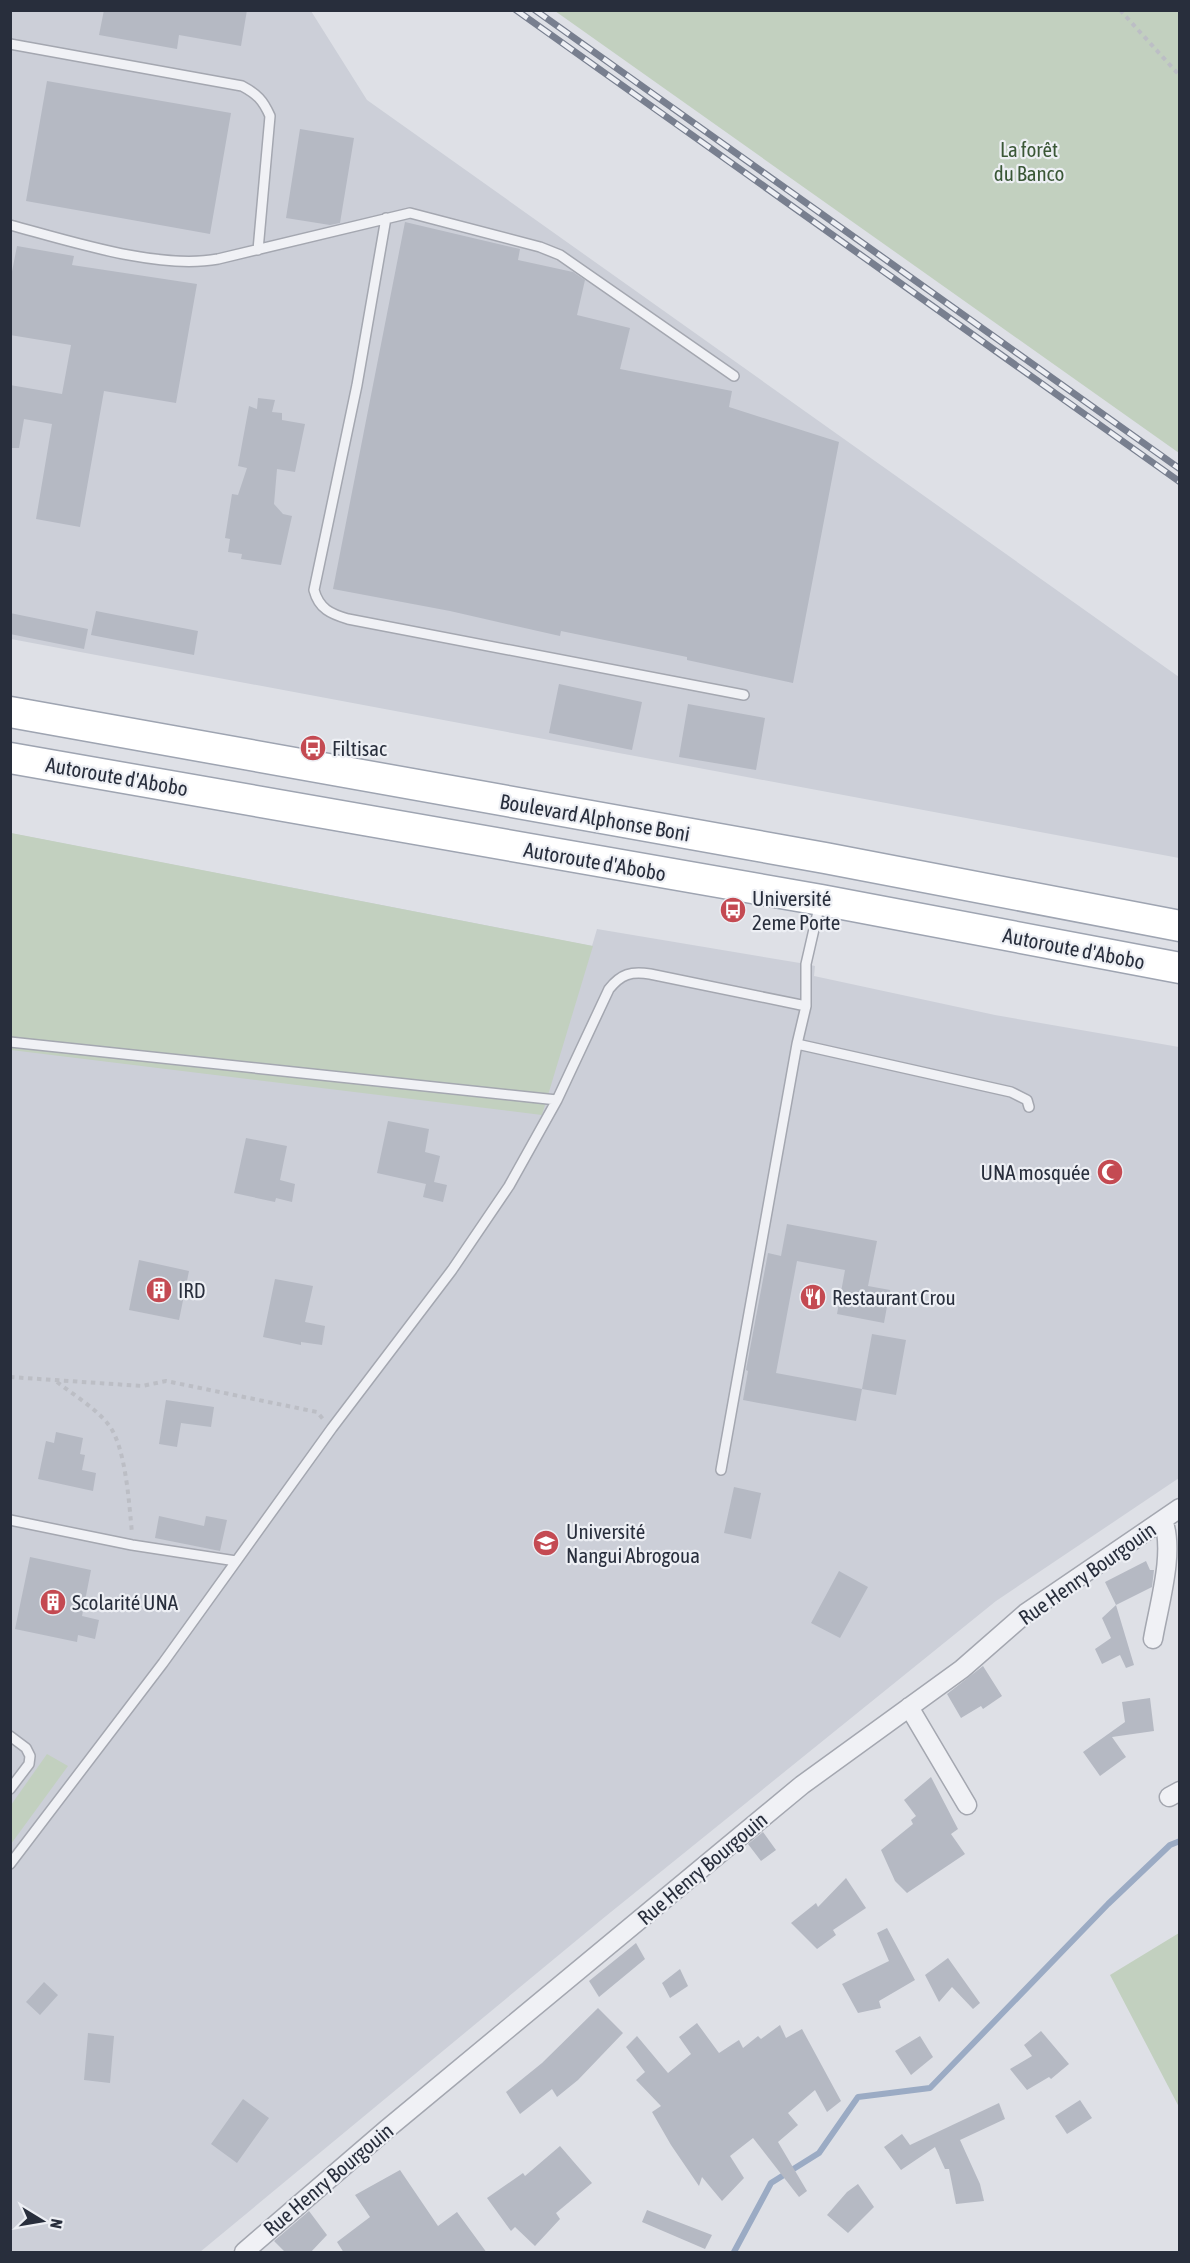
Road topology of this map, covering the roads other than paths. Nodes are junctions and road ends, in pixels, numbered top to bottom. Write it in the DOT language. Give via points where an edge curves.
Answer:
graph roads {
  1 [pos="10,44"];
  2 [pos="386,218"];
  3 [pos="10,225"];
  4 [pos="258,249"];
  5 [pos="734,376"];
  6 [pos="744,695"];
  7 [pos="10,712"];
  8 [pos="10,758"];
  9 [pos="821,900"];
  10 [pos="1179,926"];
  11 [pos="1179,968"];
  12 [pos="806,1006"];
  13 [pos="10,1042"];
  14 [pos="797,1044"];
  15 [pos="557,1100"];
  16 [pos="1029,1107"];
  17 [pos="721,1470"];
  18 [pos="1179,1508"];
  19 [pos="10,1520"];
  20 [pos="1163,1520"];
  21 [pos="237,1561"];
  22 [pos="1153,1638"];
  23 [pos="909,1707"];
  24 [pos="10,1736"];
  25 [pos="10,1789"];
  26 [pos="967,1805"];
  27 [pos="10,1864"];
  28 [pos="244,2253"];
  1 -- 4 [label="lane" via="242,86 255,93 264,101 270,116"];
  2 -- 4 [label="lane"];
  2 -- 5 [label="lane" via="410,213 560,255"];
  2 -- 6 [label="lane" via="357,385 314,590 321,606 348,619"];
  3 -- 4 [label="lane" via="99,248 189,262 211,261"];
  7 -- 10 [label="main road, Boulevard Alphonse Boni" via="814,856"];
  8 -- 9 [label="main road, Autoroute d'Abobo"];
  9 -- 11 [label="main road, Autoroute d'Abobo"];
  9 -- 12 [label="lane" via="806,964"];
  12 -- 14 [label="lane"];
  12 -- 15 [label="lane" via="650,974 627,973 609,988"];
  13 -- 15 [label="lane"];
  14 -- 16 [label="lane" via="1011,1092 1027,1100"];
  14 -- 17 [label="lane"];
  15 -- 21 [label="lane" via="509,1186 477,1233"];
  18 -- 20 [label="street, Rue Henry Bourgouin"];
  19 -- 21 [label="lane"];
  20 -- 22 [label="street" via="1168,1533 1167,1552"];
  20 -- 23 [label="street, Rue Henry Bourgouin" via="1026,1613 962,1669"];
  21 -- 27 [label="lane"];
  23 -- 26 [label="street"];
  23 -- 28 [label="street, Rue Henry Bourgouin" via="802,1785 713,1857 270,2227"];
  24 -- 25 [label="lane" via="30,1756 29,1764"];
}
